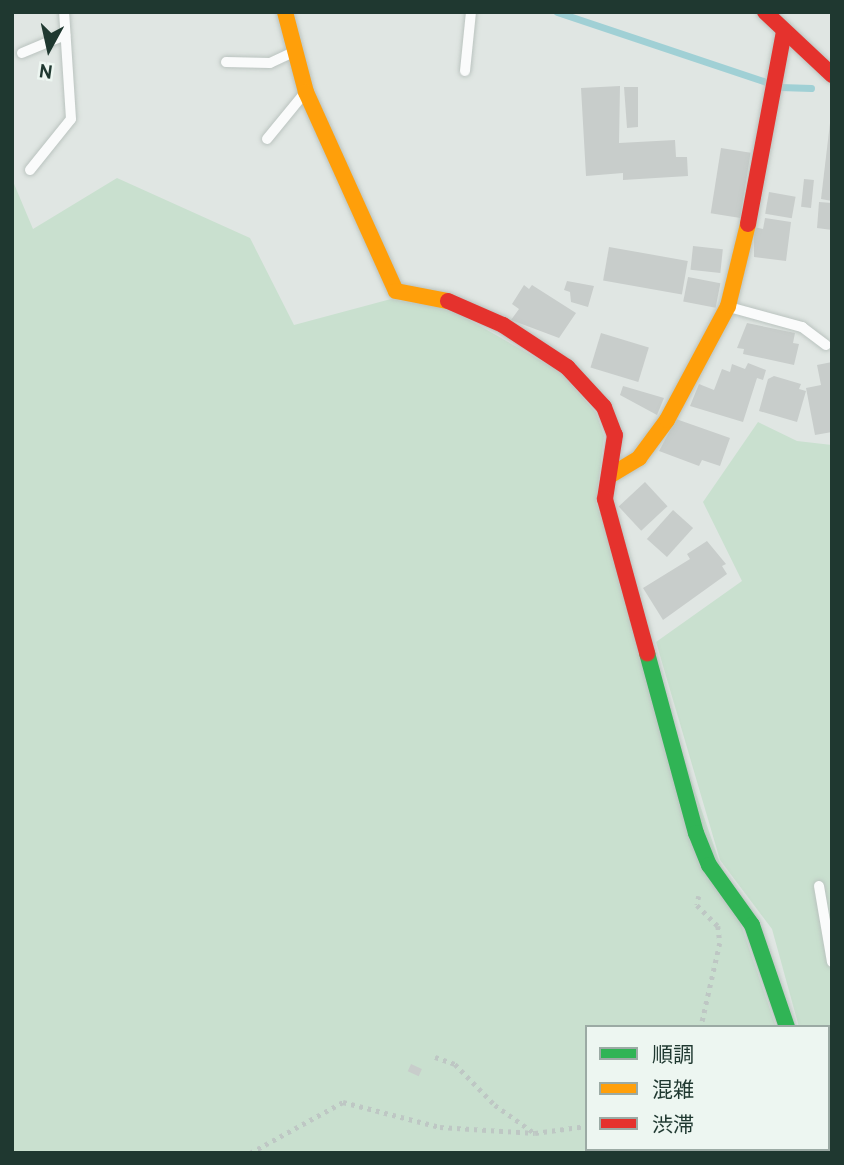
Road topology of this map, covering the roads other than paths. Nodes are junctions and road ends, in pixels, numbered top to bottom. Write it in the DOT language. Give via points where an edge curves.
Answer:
graph roads {
  1 [pos="65,12"];
  2 [pos="285,12"];
  3 [pos="471,12"];
  4 [pos="765,12"];
  5 [pos="784,31"];
  6 [pos="65,35"];
  7 [pos="295,51"];
  8 [pos="22,53"];
  9 [pos="226,62"];
  10 [pos="465,71"];
  11 [pos="832,75"];
  12 [pos="306,92"];
  13 [pos="267,139"];
  14 [pos="30,170"];
  15 [pos="728,306"];
  16 [pos="826,345"];
  17 [pos="611,475"];
  18 [pos="819,886"];
  19 [pos="832,962"];
  20 [pos="786,1025"];
  1 -- 6 [label="lane"];
  2 -- 7 [label="street"];
  3 -- 10 [label="lane"];
  4 -- 5 [label="street"];
  5 -- 11 [label="street"];
  5 -- 15 [label="street" via="743,251"];
  6 -- 8 [label="lane"];
  6 -- 14 [label="lane" via="71,119"];
  7 -- 9 [label="lane" via="270,63"];
  7 -- 12 [label="street"];
  12 -- 13 [label="lane"];
  12 -- 17 [label="street" via="396,291 452,302 503,325 567,367 604,407 615,435"];
  15 -- 16 [label="lane" via="802,327"];
  15 -- 17 [label="street" via="667,420 639,458"];
  17 -- 20 [label="street" via="605,499 696,833 709,866 752,925"];
  18 -- 19 [label="lane"];
}
